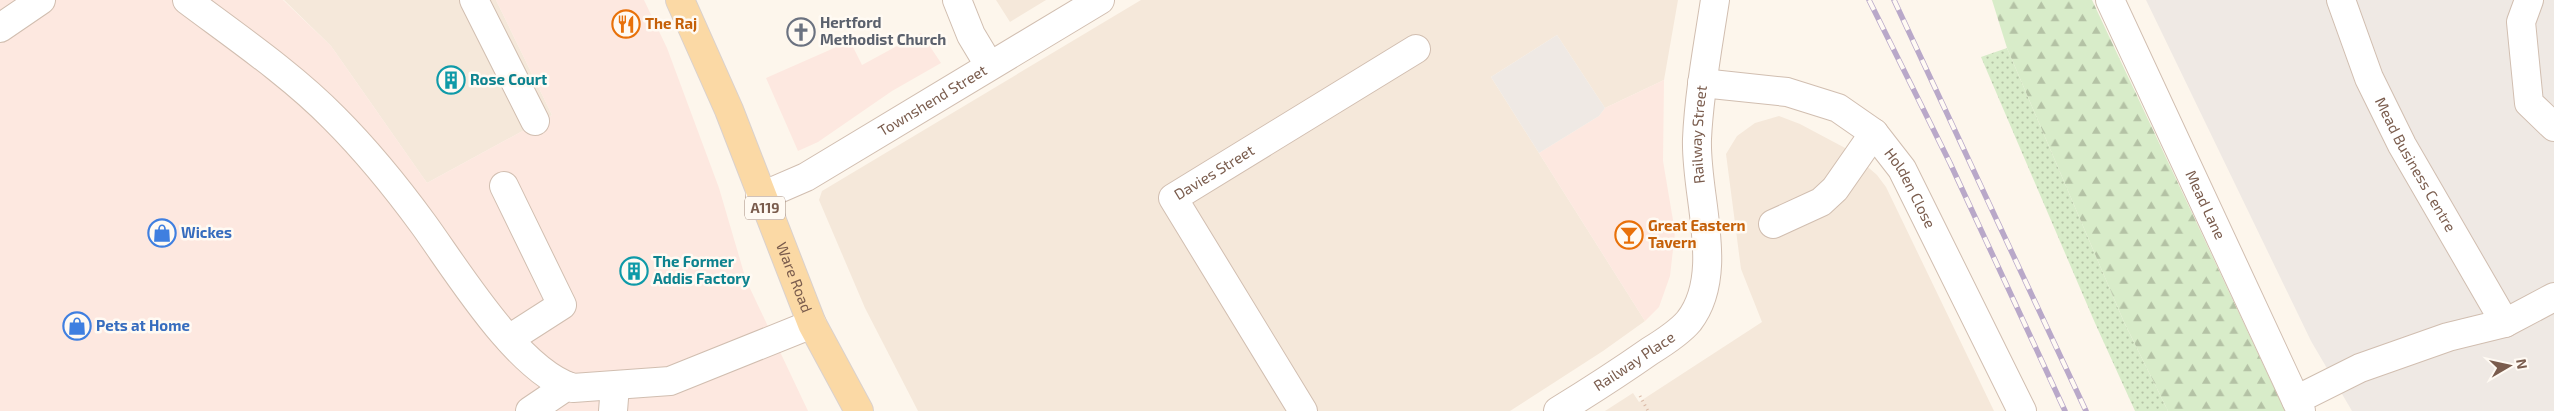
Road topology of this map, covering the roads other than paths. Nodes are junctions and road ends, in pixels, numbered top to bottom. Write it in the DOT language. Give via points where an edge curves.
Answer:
graph roads {
  1 [pos="41,0"];
  2 [pos="186,0"];
  3 [pos="474,0"];
  4 [pos="680,0"];
  5 [pos="957,0"];
  6 [pos="1100,0"];
  7 [pos="1715,0"];
  8 [pos="2110,0"];
  9 [pos="2341,0"];
  10 [pos="2529,0"];
  11 [pos="0,28"];
  12 [pos="1416,49"];
  13 [pos="989,65"];
  14 [pos="1702,83"];
  15 [pos="535,121"];
  16 [pos="2554,127"];
  17 [pos="1874,133"];
  18 [pos="504,186"];
  19 [pos="760,196"];
  20 [pos="1773,224"];
  21 [pos="2554,296"];
  22 [pos="1702,300"];
  23 [pos="2504,322"];
  24 [pos="812,324"];
  25 [pos="509,339"];
  26 [pos="567,386"];
  27 [pos="614,399"];
  28 [pos="2299,405"];
  29 [pos="530,411"];
  30 [pos="859,411"];
  31 [pos="1303,411"];
  32 [pos="1558,411"];
  33 [pos="2022,411"];
  1 -- 11 [label="street"];
  2 -- 25 [label="street" via="254,50 334,117 398,191"];
  3 -- 15 [label="street"];
  4 -- 19 [label="main road, Ware Road / A119" via="729,110"];
  5 -- 13 [label="street" via="971,35"];
  6 -- 13 [label="street, Townshend Street"];
  7 -- 14 [label="street, Railway Street"];
  8 -- 28 [label="street, Mead Lane"];
  9 -- 23 [label="street, Mead Business Centre" via="2369,78 2402,145"];
  10 -- 16 [label="street" via="2521,22 2529,103"];
  12 -- 31 [label="street, Davies Street" via="1173,198"];
  13 -- 19 [label="street, Townshend Street" via="806,177"];
  14 -- 17 [label="street, Holden Close" via="1787,92 1838,108"];
  14 -- 22 [label="street, Railway Street" via="1697,140 1707,282"];
  17 -- 20 [label="street" via="1835,189 1821,202"];
  17 -- 33 [label="street, Holden Close" via="1902,170"];
  18 -- 25 [label="street" via="562,305"];
  19 -- 24 [label="main road, Ware Road / A119"];
  21 -- 23 [label="street"];
  22 -- 32 [label="street, Railway Place" via="1688,322 1666,340"];
  23 -- 28 [label="street" via="2448,337 2369,365"];
  24 -- 27 [label="street" via="670,381"];
  24 -- 30 [label="main road, Ware Road / A119"];
  25 -- 26 [label="street" via="542,370"];
  26 -- 27 [label="street"];
  26 -- 29 [label="street"];
}
